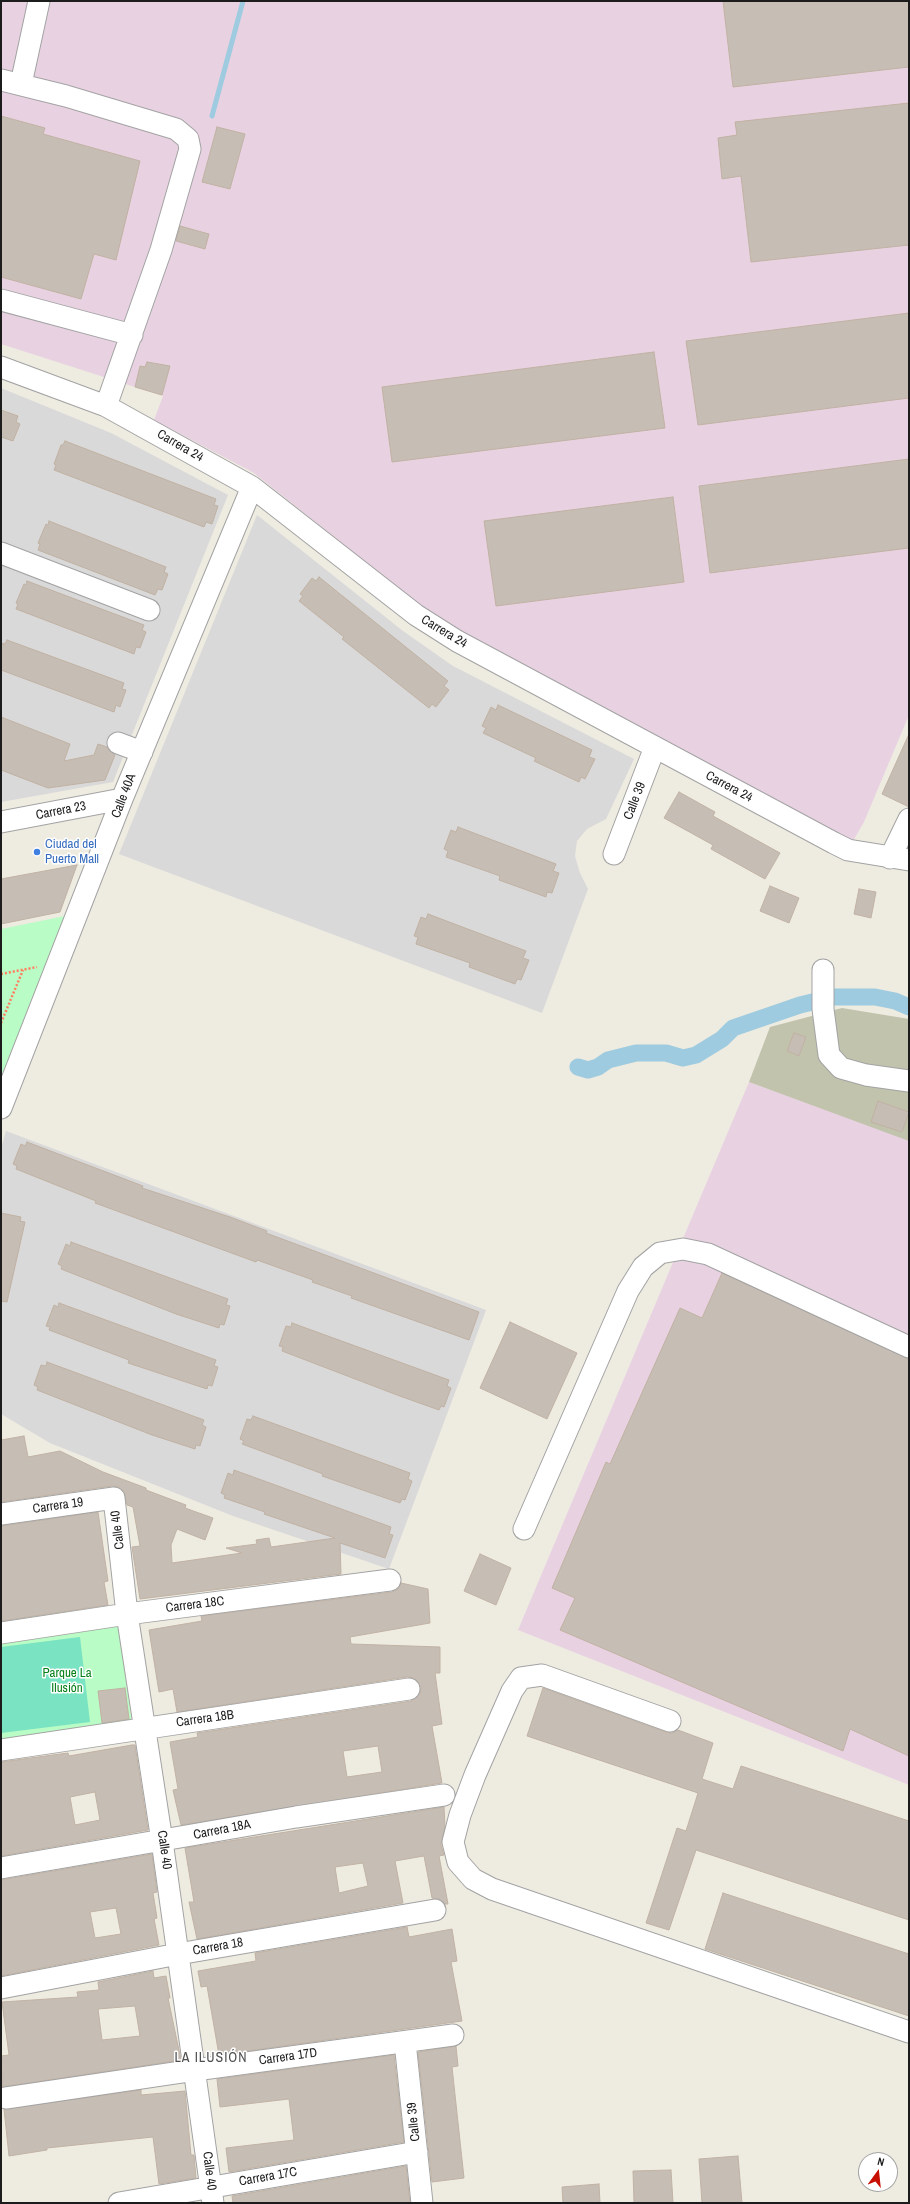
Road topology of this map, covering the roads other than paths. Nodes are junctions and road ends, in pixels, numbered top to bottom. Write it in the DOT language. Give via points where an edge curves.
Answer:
graph roads {
  1 [pos="39,1"];
  2 [pos="11,82"];
  3 [pos="1,300"];
  4 [pos="132,335"];
  5 [pos="1,367"];
  6 [pos="106,406"];
  7 [pos="252,487"];
  8 [pos="1,553"];
  9 [pos="149,610"];
  10 [pos="118,743"];
  11 [pos="655,747"];
  12 [pos="142,752"];
  13 [pos="122,799"];
  14 [pos="909,819"];
  15 [pos="1,822"];
  16 [pos="614,854"];
  17 [pos="900,859"];
  18 [pos="823,970"];
  19 [pos="909,1081"];
  20 [pos="1,1108"];
  21 [pos="909,1347"];
  22 [pos="114,1498"];
  23 [pos="1,1514"];
  24 [pos="524,1529"];
  25 [pos="390,1580"];
  26 [pos="127,1614"];
  27 [pos="1,1633"];
  28 [pos="409,1689"];
  29 [pos="670,1721"];
  30 [pos="144,1728"];
  31 [pos="1,1750"];
  32 [pos="444,1795"];
  33 [pos="162,1842"];
  34 [pos="1,1868"];
  35 [pos="435,1910"];
  36 [pos="178,1954"];
  37 [pos="1,1988"];
  38 [pos="909,2032"];
  39 [pos="453,2035"];
  40 [pos="405,2042"];
  41 [pos="196,2070"];
  42 [pos="6,2098"];
  43 [pos="417,2152"];
  44 [pos="212,2195"];
  45 [pos="119,2203"];
  46 [pos="422,2203"];
  1 -- 2 [label="street"];
  2 -- 4 [label="street" via="176,129 188,139 190,149 182,178"];
  3 -- 4 [label="street"];
  4 -- 6 [label="street"];
  5 -- 6 [label="street, Carrera 24"];
  6 -- 7 [label="street, Carrera 24"];
  7 -- 11 [label="street, Carrera 24" via="416,615 457,641"];
  7 -- 12 [label="street, Calle 40A"];
  8 -- 9 [label="street"];
  10 -- 12 [label="street"];
  11 -- 16 [label="street, Calle 39"];
  11 -- 17 [label="street, Carrera 24" via="842,847"];
  12 -- 13 [label="street, Calle 40A"];
  13 -- 15 [label="street, Carrera 23"];
  13 -- 20 [label="street, Calle 40A"];
  14 -- 17 [label="street"];
  18 -- 19 [label="street" via="823,1009 829,1055 841,1068 866,1076"];
  21 -- 24 [label="street" via="708,1254 682,1249 660,1253 643,1267 628,1291"];
  22 -- 23 [label="street, Carrera 19"];
  22 -- 26 [label="street, Calle 40"];
  25 -- 26 [label="street, Carrera 18C"];
  26 -- 27 [label="street, Carrera 18C"];
  26 -- 30 [label="street, Calle 40"];
  28 -- 30 [label="street, Carrera 18B"];
  29 -- 38 [label="street" via="542,1675 521,1678 512,1691 474,1775 460,1815 453,1842 458,1862 473,1879 492,1889"];
  30 -- 31 [label="street, Carrera 18B"];
  30 -- 33 [label="street, Calle 40"];
  32 -- 33 [label="street, Carrera 18A" via="296,1817"];
  33 -- 34 [label="street, Carrera 18A"];
  33 -- 36 [label="street, Calle 40"];
  35 -- 36 [label="street, Carrera 18"];
  36 -- 37 [label="street, Carrera 18"];
  36 -- 41 [label="street, Calle 40"];
  39 -- 40 [label="street, Carrera 17D"];
  40 -- 41 [label="street, Carrera 17D"];
  40 -- 43 [label="street, Calle 39"];
  41 -- 42 [label="street, Carrera 17D"];
  41 -- 44 [label="street, Calle 40"];
  43 -- 44 [label="street, Carrera 17C"];
  43 -- 46 [label="street, Calle 39"];
  44 -- 45 [label="street, Carrera 17C"];
}
